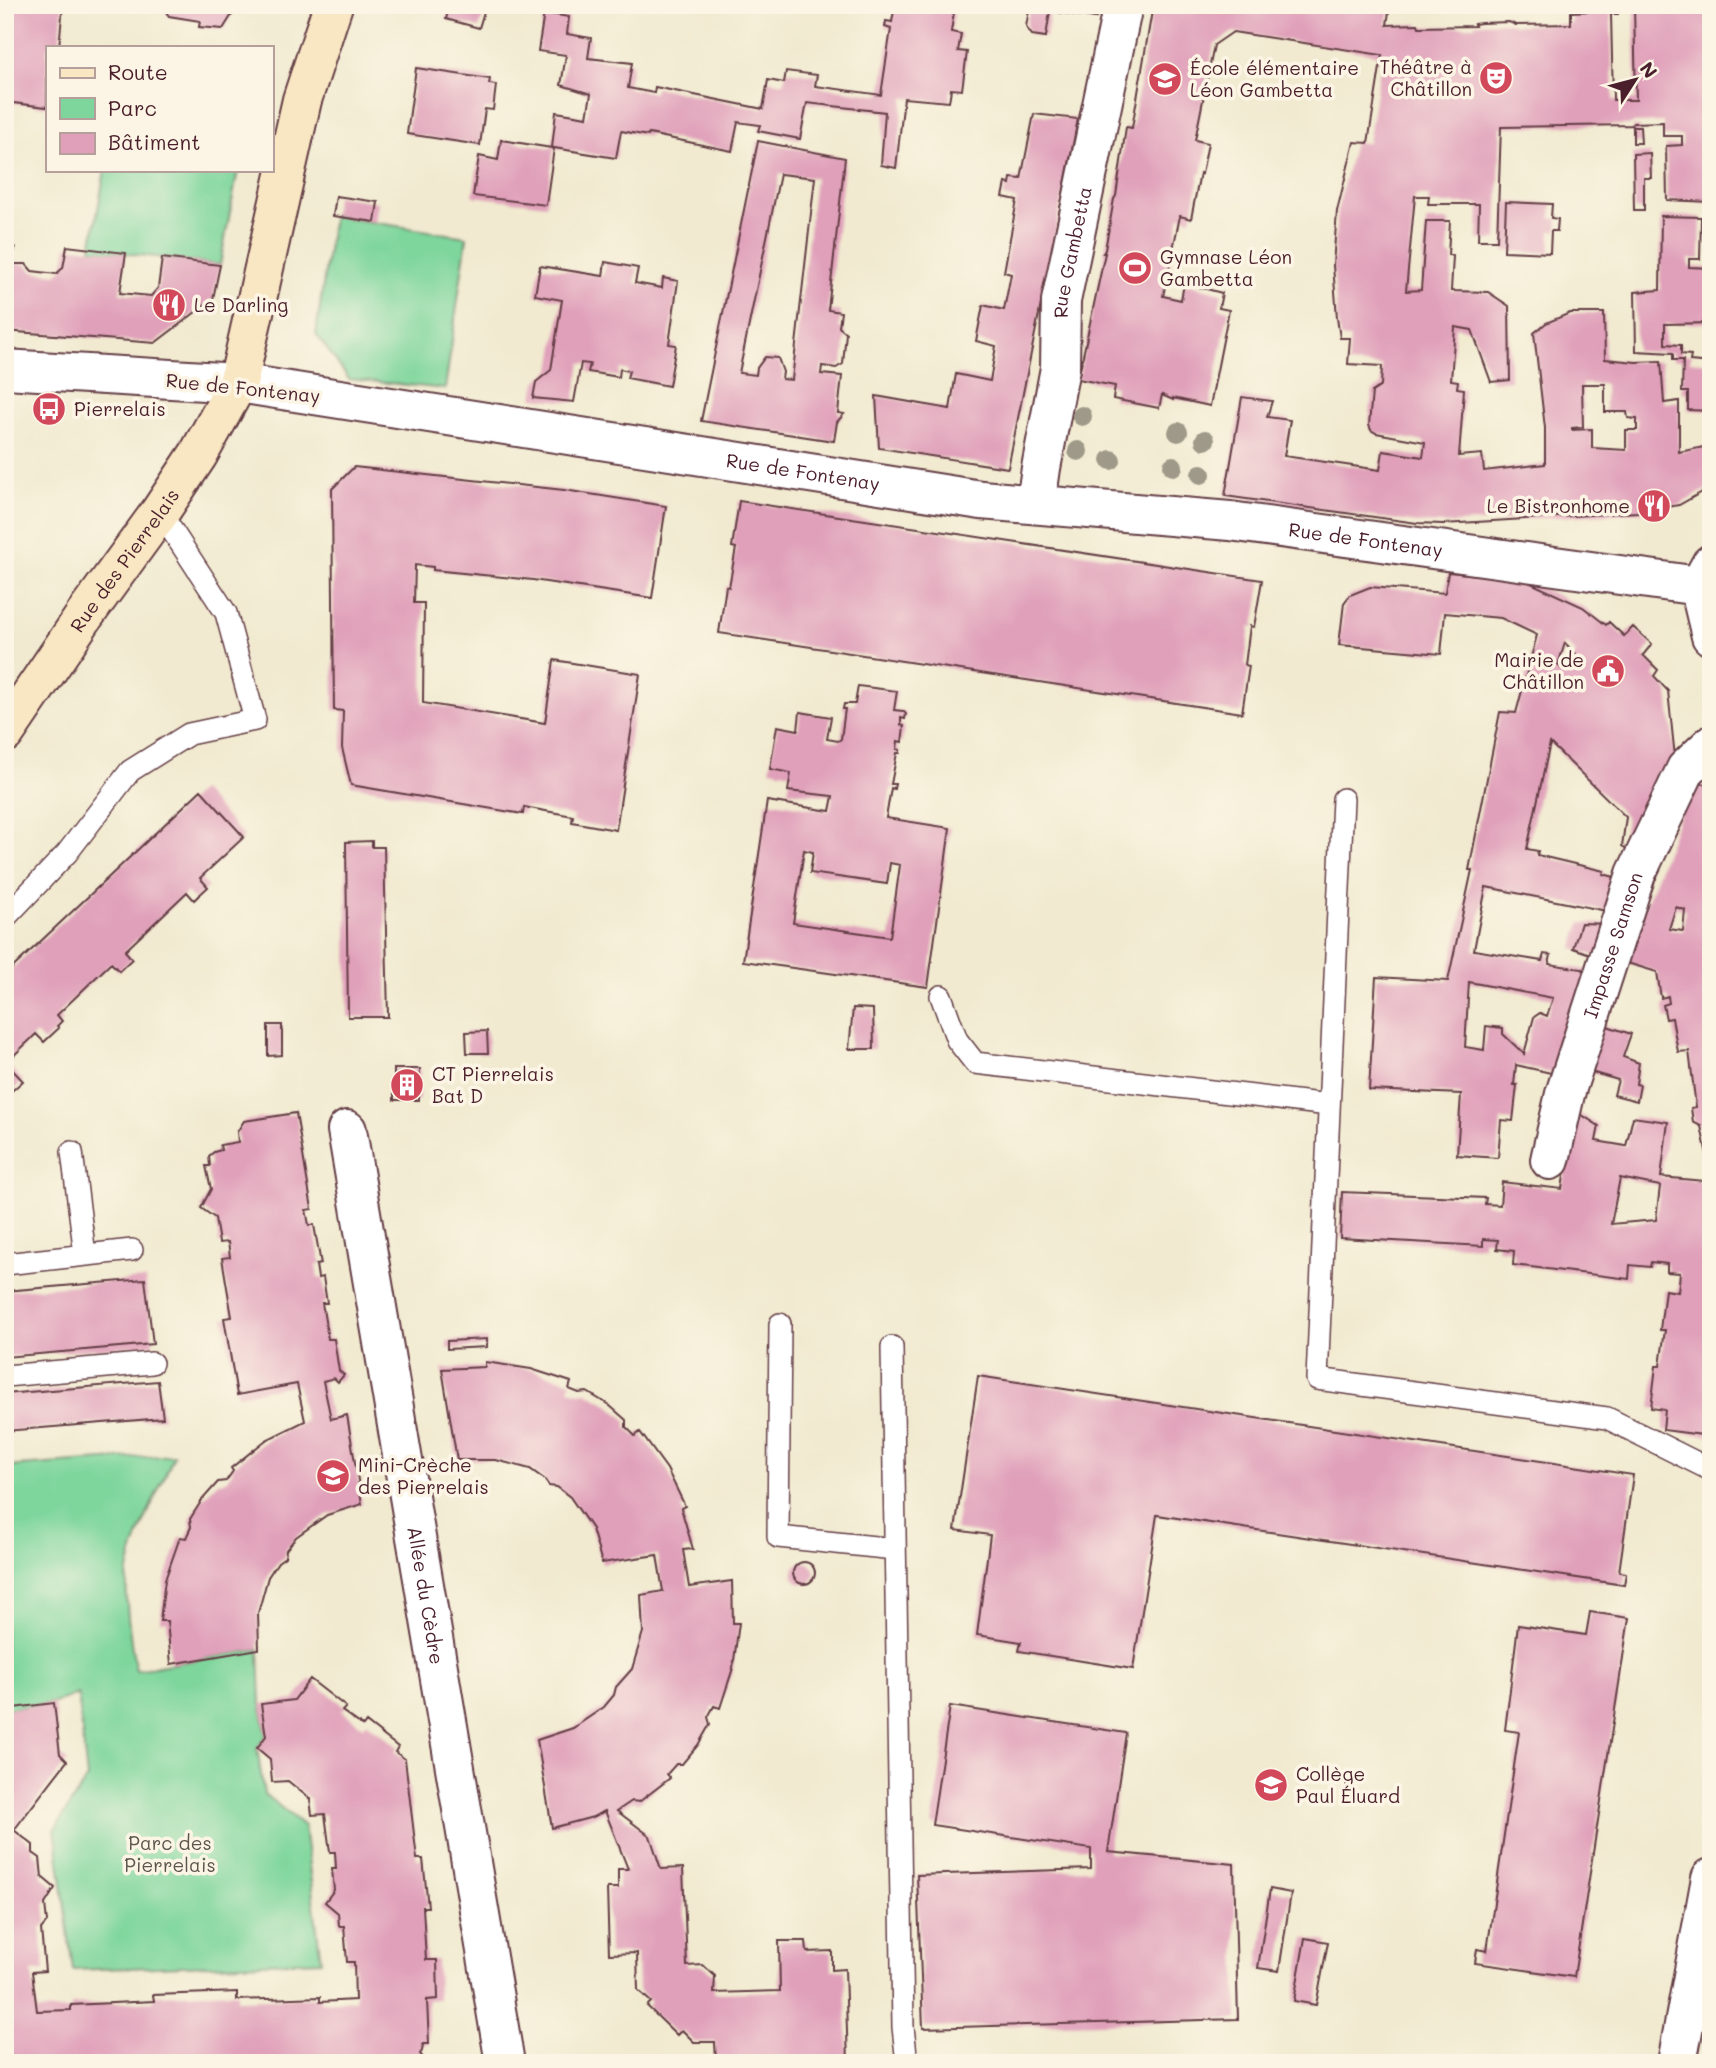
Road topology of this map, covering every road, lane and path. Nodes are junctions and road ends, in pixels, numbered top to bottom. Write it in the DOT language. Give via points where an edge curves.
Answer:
graph roads {
  1 [pos="333,5"];
  2 [pos="1123,5"];
  3 [pos="5,369"];
  4 [pos="238,383"];
  5 [pos="1036,503"];
  6 [pos="160,512"];
  7 [pos="1705,575"];
  8 [pos="1711,636"];
  9 [pos="5,733"];
  10 [pos="1711,745"];
  11 [pos="1343,799"];
  12 [pos="5,918"];
  13 [pos="941,996"];
  14 [pos="1329,1105"];
  15 [pos="347,1130"];
  16 [pos="72,1152"];
  17 [pos="1550,1160"];
  18 [pos="132,1250"];
  19 [pos="85,1255"];
  20 [pos="5,1264"];
  21 [pos="780,1324"];
  22 [pos="892,1347"];
  23 [pos="152,1363"];
  24 [pos="5,1376"];
  25 [pos="1711,1470"];
  26 [pos="895,1549"];
  27 [pos="1711,1878"];
  28 [pos="505,2063"];
  29 [pos="907,2063"];
  30 [pos="1677,2063"];
  1 -- 4 [label="main road, Rue des Pierrelais" via="302,100"];
  2 -- 5 [label="street, Rue Gambetta" via="1061,301 1060,368"];
  3 -- 4 [label="street, Rue de Fontenay"];
  4 -- 5 [label="street, Rue de Fontenay" via="981,500"];
  4 -- 6 [label="main road, Rue des Pierrelais"];
  5 -- 7 [label="street, Rue de Fontenay" via="1230,521 1602,574"];
  6 -- 9 [label="main road, Rue des Pierrelais"];
  6 -- 12 [label="lane" via="226,613 255,720 189,734 130,771 67,853"];
  7 -- 8 [label="street"];
  10 -- 17 [label="street, Impasse Samson" via="1686,769 1636,874 1565,1094"];
  11 -- 14 [label="lane"];
  13 -- 14 [label="lane" via="957,1040 975,1063"];
  14 -- 25 [label="lane" via="1317,1379 1606,1418"];
  15 -- 28 [label="street, Allée du Cèdre"];
  16 -- 19 [label="lane"];
  18 -- 19 [label="lane"];
  19 -- 20 [label="lane"];
  21 -- 26 [label="lane" via="778,1537"];
  22 -- 26 [label="lane"];
  23 -- 24 [label="lane"];
  26 -- 29 [label="lane"];
  27 -- 30 [label="street"];
}
